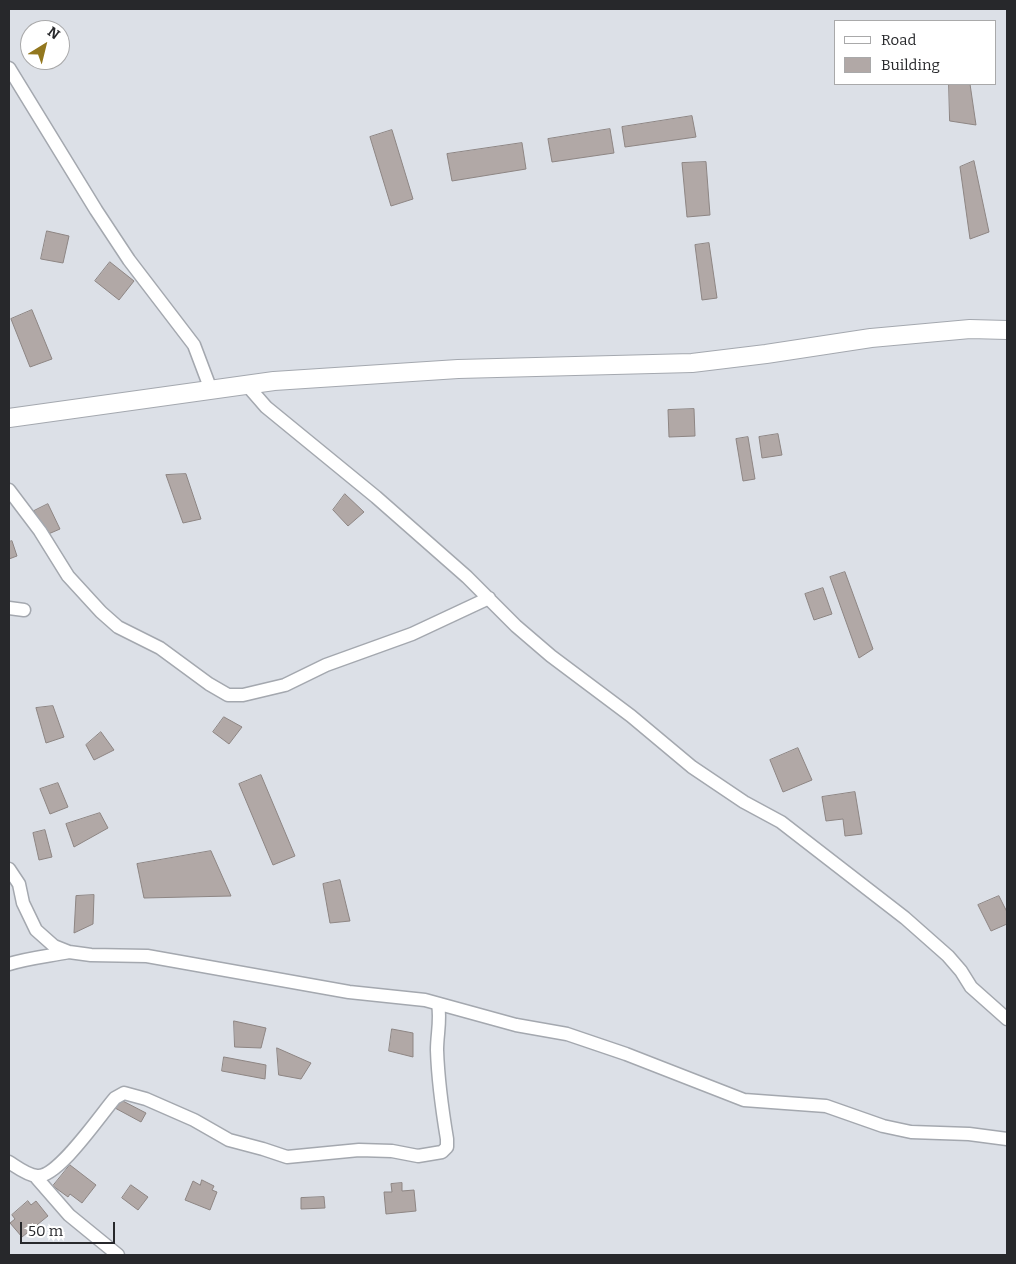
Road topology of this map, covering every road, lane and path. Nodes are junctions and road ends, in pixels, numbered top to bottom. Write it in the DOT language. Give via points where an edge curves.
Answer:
graph roads {
  1 [pos="9,68"];
  2 [pos="1007,330"];
  3 [pos="246,384"];
  4 [pos="211,390"];
  5 [pos="9,418"];
  6 [pos="9,490"];
  7 [pos="489,598"];
  8 [pos="9,608"];
  9 [pos="24,610"];
  10 [pos="9,869"];
  11 [pos="69,952"];
  12 [pos="9,964"];
  13 [pos="438,1004"];
  14 [pos="1007,1019"];
  15 [pos="1007,1139"];
  16 [pos="9,1162"];
  17 [pos="35,1176"];
  18 [pos="118,1255"];
  1 -- 4 [label="street" via="129,260 194,345"];
  2 -- 3 [label="street" via="970,329 870,338 692,362 458,369"];
  3 -- 4 [label="street"];
  3 -- 7 [label="street" via="266,407 376,497"];
  4 -- 5 [label="street"];
  6 -- 7 [label="street" via="68,576 101,612 118,627 160,648 228,695 243,695 285,685 326,665 412,634"];
  7 -- 14 [label="street" via="551,656 692,767 781,822 905,918 948,956 971,987"];
  8 -- 9 [label="street"];
  10 -- 11 [label="street" via="19,884 23,903 36,930 54,946"];
  11 -- 12 [label="street"];
  11 -- 13 [label="street" via="148,956 349,992"];
  13 -- 15 [label="street" via="516,1025 567,1034 744,1100 826,1106 911,1132"];
  13 -- 17 [label="street" via="438,1081 447,1138 442,1152 418,1156 359,1150 288,1157 229,1140 194,1120 124,1093 115,1098 72,1152 52,1171"];
  16 -- 17 [label="street"];
  17 -- 18 [label="street" via="69,1215"];
}
